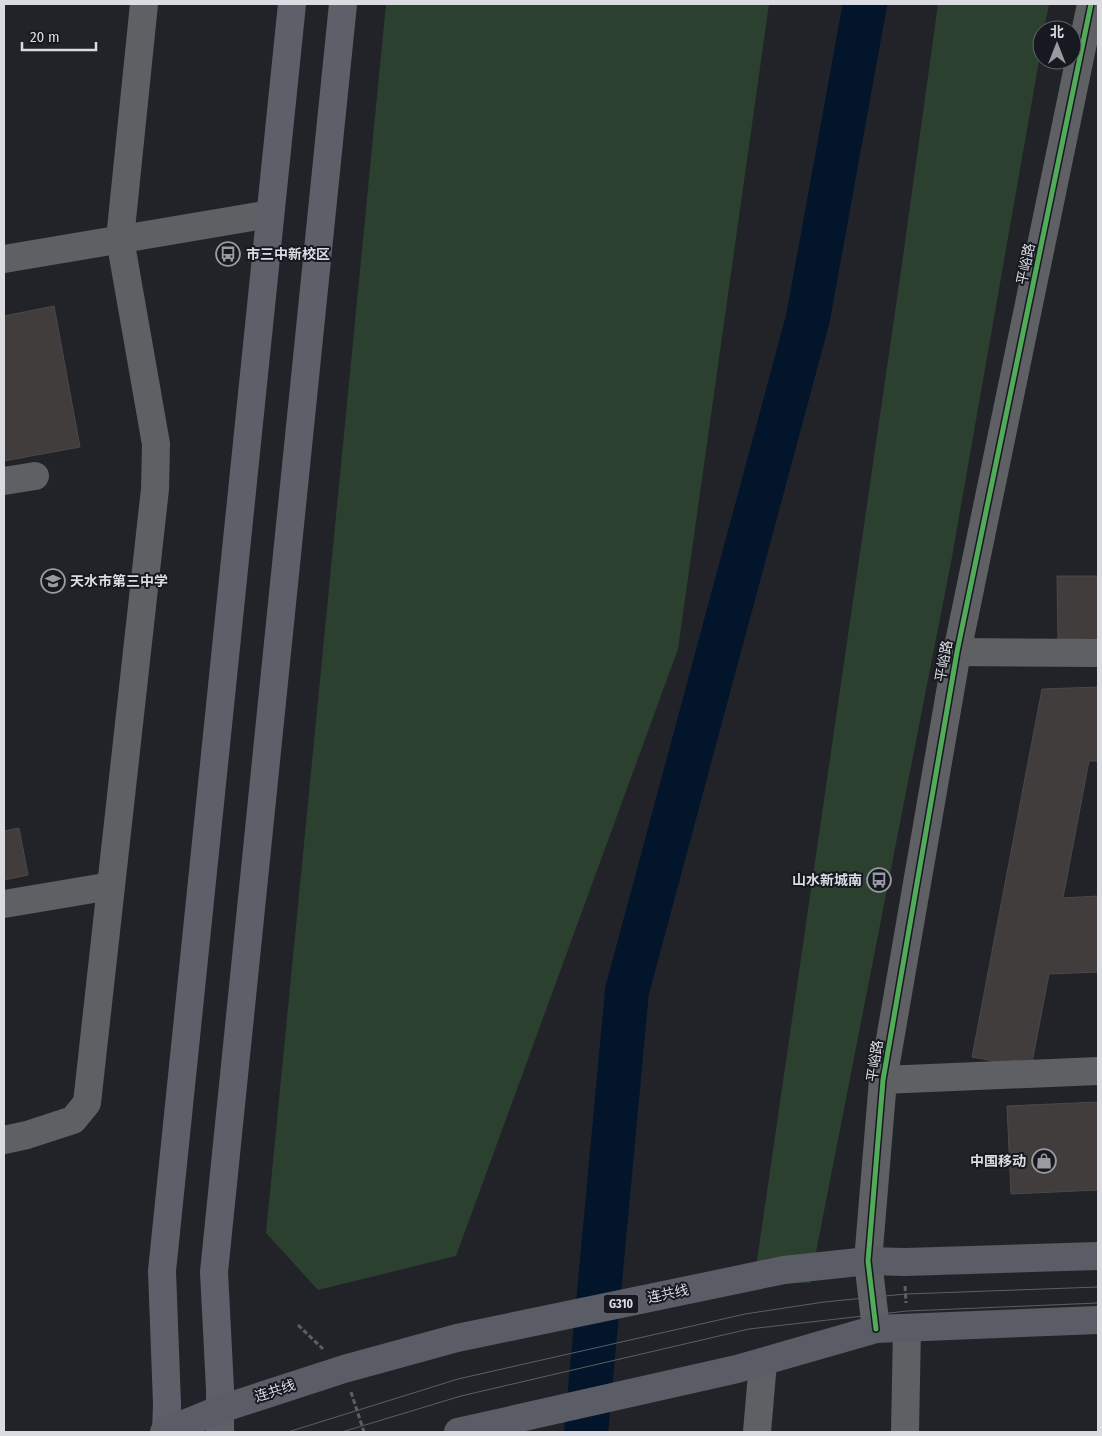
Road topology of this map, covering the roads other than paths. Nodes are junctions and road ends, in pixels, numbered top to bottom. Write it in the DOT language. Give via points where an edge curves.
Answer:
graph roads {
  1 [pos="144,4"];
  2 [pos="292,4"];
  3 [pos="343,4"];
  4 [pos="1091,4"];
  5 [pos="270,214"];
  6 [pos="120,239"];
  7 [pos="4,259"];
  8 [pos="35,476"];
  9 [pos="4,481"];
  10 [pos="957,652"];
  11 [pos="1098,653"];
  12 [pos="111,886"];
  13 [pos="4,904"];
  14 [pos="1098,1070"];
  15 [pos="883,1080"];
  16 [pos="4,1140"];
  17 [pos="1098,1256"];
  18 [pos="868,1261"];
  19 [pos="1098,1320"];
  20 [pos="907,1328"];
  21 [pos="876,1329"];
  22 [pos="763,1362"];
  23 [pos="220,1421"];
  24 [pos="166,1432"];
  25 [pos="460,1432"];
  26 [pos="756,1432"];
  27 [pos="905,1432"];
  1 -- 6 [label="street"];
  2 -- 5 [label="main road"];
  3 -- 23 [label="main road" via="214,1272"];
  4 -- 10 [label="street, 平峪路"];
  5 -- 6 [label="street"];
  5 -- 24 [label="main road" via="162,1271"];
  6 -- 7 [label="street"];
  6 -- 12 [label="street" via="156,444 155,489"];
  8 -- 9 [label="street"];
  10 -- 11 [label="street"];
  10 -- 15 [label="street, 平峪路"];
  12 -- 13 [label="street"];
  12 -- 16 [label="street" via="87,1103 73,1120 27,1136"];
  14 -- 15 [label="street"];
  15 -- 18 [label="street, 平峪路"];
  17 -- 18 [label="highway, 连共线 / G310"];
  18 -- 21 [label="street, 平峪路"];
  18 -- 23 [label="highway, 连共线 / G310" via="784,1270 457,1338 344,1369"];
  19 -- 20 [label="highway"];
  20 -- 21 [label="highway"];
  20 -- 27 [label="street"];
  21 -- 22 [label="highway"];
  22 -- 25 [label="highway"];
  22 -- 26 [label="street"];
  23 -- 24 [label="highway, 连共线 / G310"];
}
